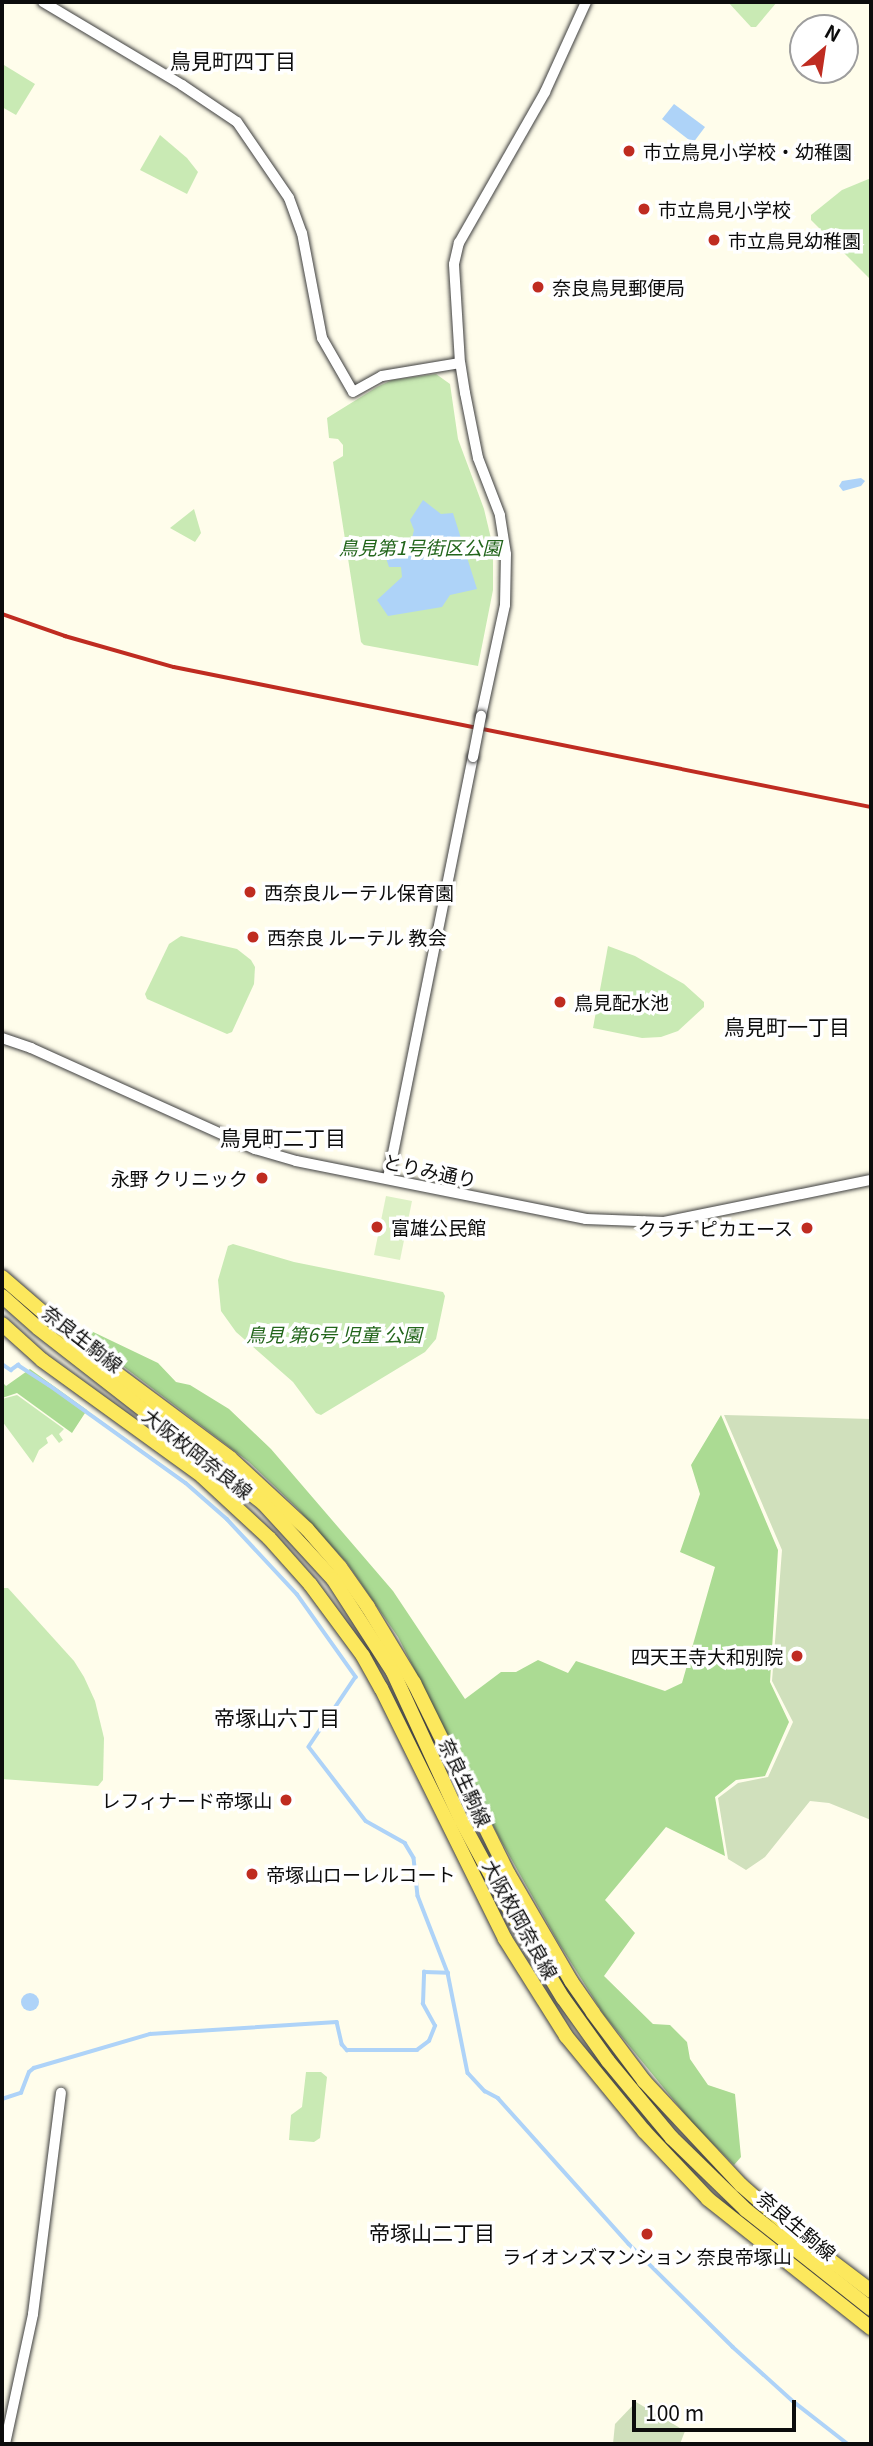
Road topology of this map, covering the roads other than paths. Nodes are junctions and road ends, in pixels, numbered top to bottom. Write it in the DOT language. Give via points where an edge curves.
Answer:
graph roads {
  1 [pos="43,2"];
  2 [pos="586,2"];
  3 [pos="460,363"];
  4 [pos="2,1038"];
  5 [pos="388,1178"];
  6 [pos="871,1180"];
  7 [pos="2,1277"];
  8 [pos="2,1296"];
  9 [pos="38,1319"];
  10 [pos="2,1324"];
  11 [pos="61,2093"];
  12 [pos="871,2291"];
  13 [pos="871,2309"];
  14 [pos="871,2328"];
  15 [pos="5,2444"];
  1 -- 3 [label="street" via="237,122 289,198 302,233 323,338 353,393 382,376"];
  2 -- 3 [label="street" via="545,92 459,243 454,264"];
  3 -- 5 [label="street, bridge" via="478,458 500,515 506,554 505,605"];
  4 -- 5 [label="street, とりみ通り" via="255,1149"];
  5 -- 6 [label="street, とりみ通り" via="586,1219 650,1222 713,1215"];
  7 -- 9 [label="main road, 奈良生駒線"];
  8 -- 9 [label="main road, 奈良生駒線"];
  9 -- 12 [label="main road, 奈良生駒線" via="230,1458 307,1529 340,1567 414,1683 508,1873 593,2013 644,2081 741,2185"];
  9 -- 13 [label="main road, 奈良生駒線" via="262,1503 333,1579 393,1672 461,1820 508,1906 563,1998 608,2061 672,2138 746,2210"];
  10 -- 14 [label="main road, 大阪枚岡奈良線" via="42,1360 202,1476 269,1538 310,1584 363,1656 505,1938 566,2036 708,2199"];
  11 -- 15 [label="street" via="33,2314"];
}
